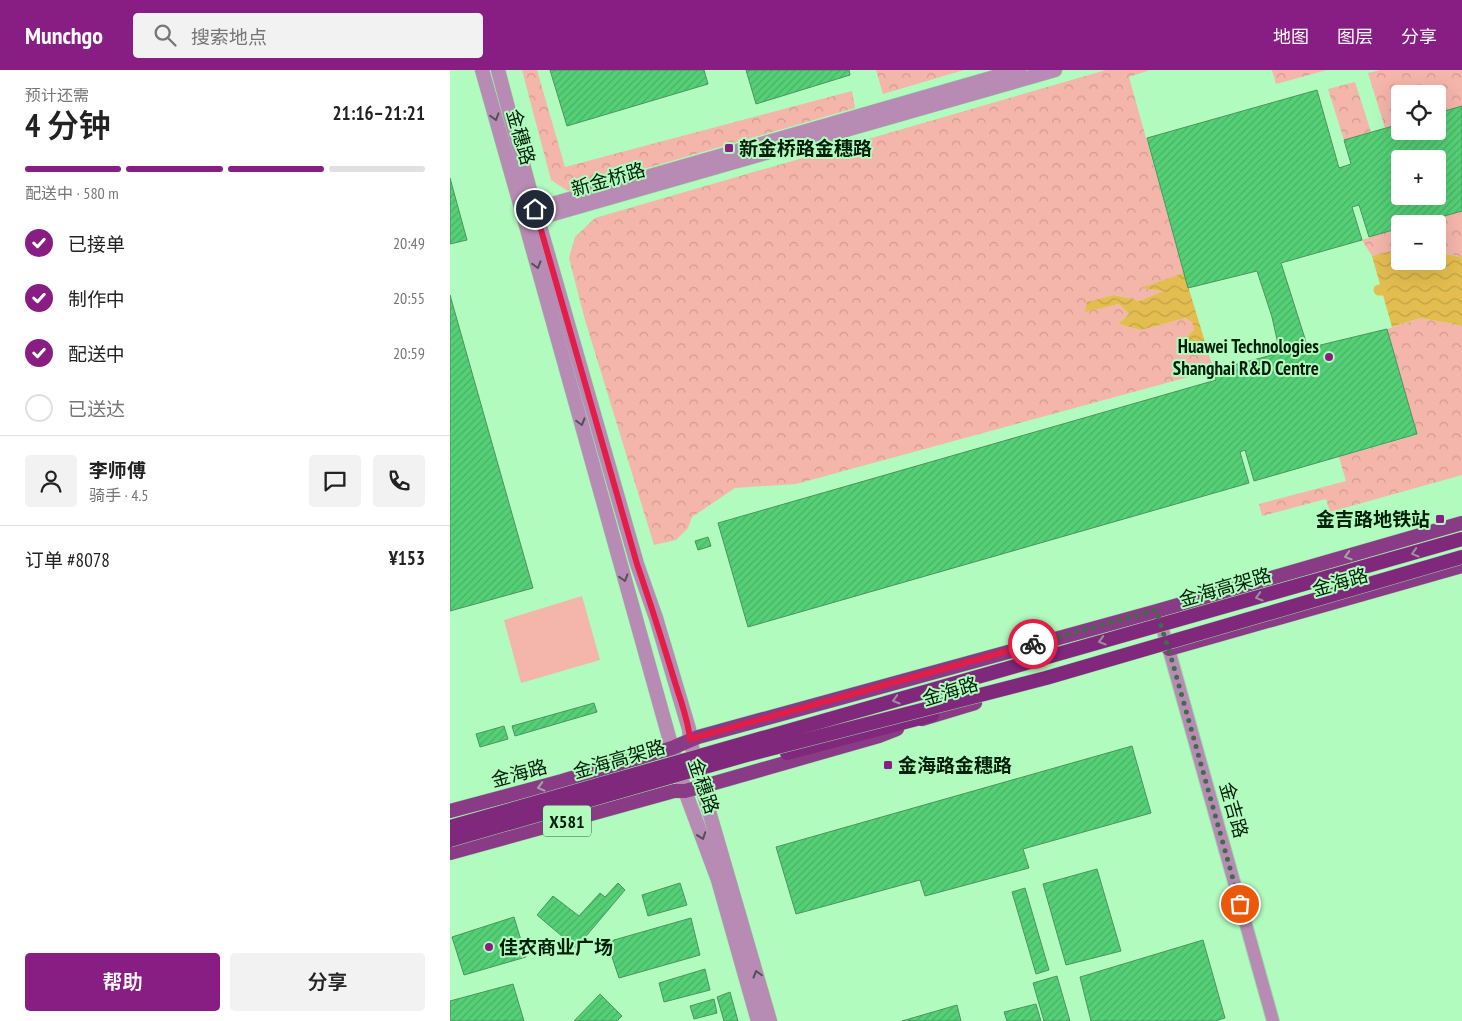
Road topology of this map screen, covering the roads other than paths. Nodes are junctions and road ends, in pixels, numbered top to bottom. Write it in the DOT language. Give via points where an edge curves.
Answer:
graph roads {
  1 [pos="482,70"];
  2 [pos="498,70"];
  3 [pos="1019,70"];
  4 [pos="1056,70"];
  5 [pos="537,213"];
  6 [pos="524,218"];
  7 [pos="1462,523"];
  8 [pos="1462,539"];
  9 [pos="1462,557"];
  10 [pos="1462,566"];
  11 [pos="1156,610"];
  12 [pos="1168,649"];
  13 [pos="932,715"];
  14 [pos="690,739"];
  15 [pos="672,748"];
  16 [pos="702,786"];
  17 [pos="685,791"];
  18 [pos="450,811"];
  19 [pos="450,827"];
  20 [pos="450,840"];
  21 [pos="450,844"];
  22 [pos="450,853"];
  23 [pos="758,1021"];
  24 [pos="770,1021"];
  25 [pos="1273,1021"];
  1 -- 6 [label="street, 金穗路, one-way"];
  2 -- 5 [label="street, 金穗路"];
  3 -- 5 [label="street, 新金桥路"];
  4 -- 5 [label="street, 新金桥路"];
  5 -- 6 [label="street, 新金桥路"];
  5 -- 14 [label="street, 金穗路"];
  6 -- 15 [label="street, 金穗路, one-way"];
  7 -- 11 [label="main road, 金海路 / X581, one-way"];
  8 -- 19 [label="highway, 金海高架路, one-way, bridge"];
  9 -- 20 [label="highway, 金海高架路, bridge" via="1046,678 743,756"];
  10 -- 12 [label="main road, 金海路 / X581"];
  11 -- 12 [label="street, 金吉路"];
  11 -- 14 [label="main road, 金海路 / X581"];
  12 -- 13 [label="main road, 金海路 / X581"];
  12 -- 25 [label="street, 金吉路"];
  13 -- 16 [label="main road, 金海路 / X581" via="879,736"];
  13 -- 21 [label="highway"];
  14 -- 15 [label="main road, 金海路 / X581"];
  14 -- 16 [label="street, 金穗路"];
  15 -- 17 [label="street, 金穗路"];
  15 -- 18 [label="main road, 金海路 / X581, one-way"];
  16 -- 17 [label="main road, 金海路 / X581"];
  24 -- 16 [label="street, 金穗路, one-way"];
  17 -- 22 [label="main road, 金海路 / X581" via="674,791"];
  17 -- 23 [label="street, 金穗路, one-way" via="718,880"];
}
